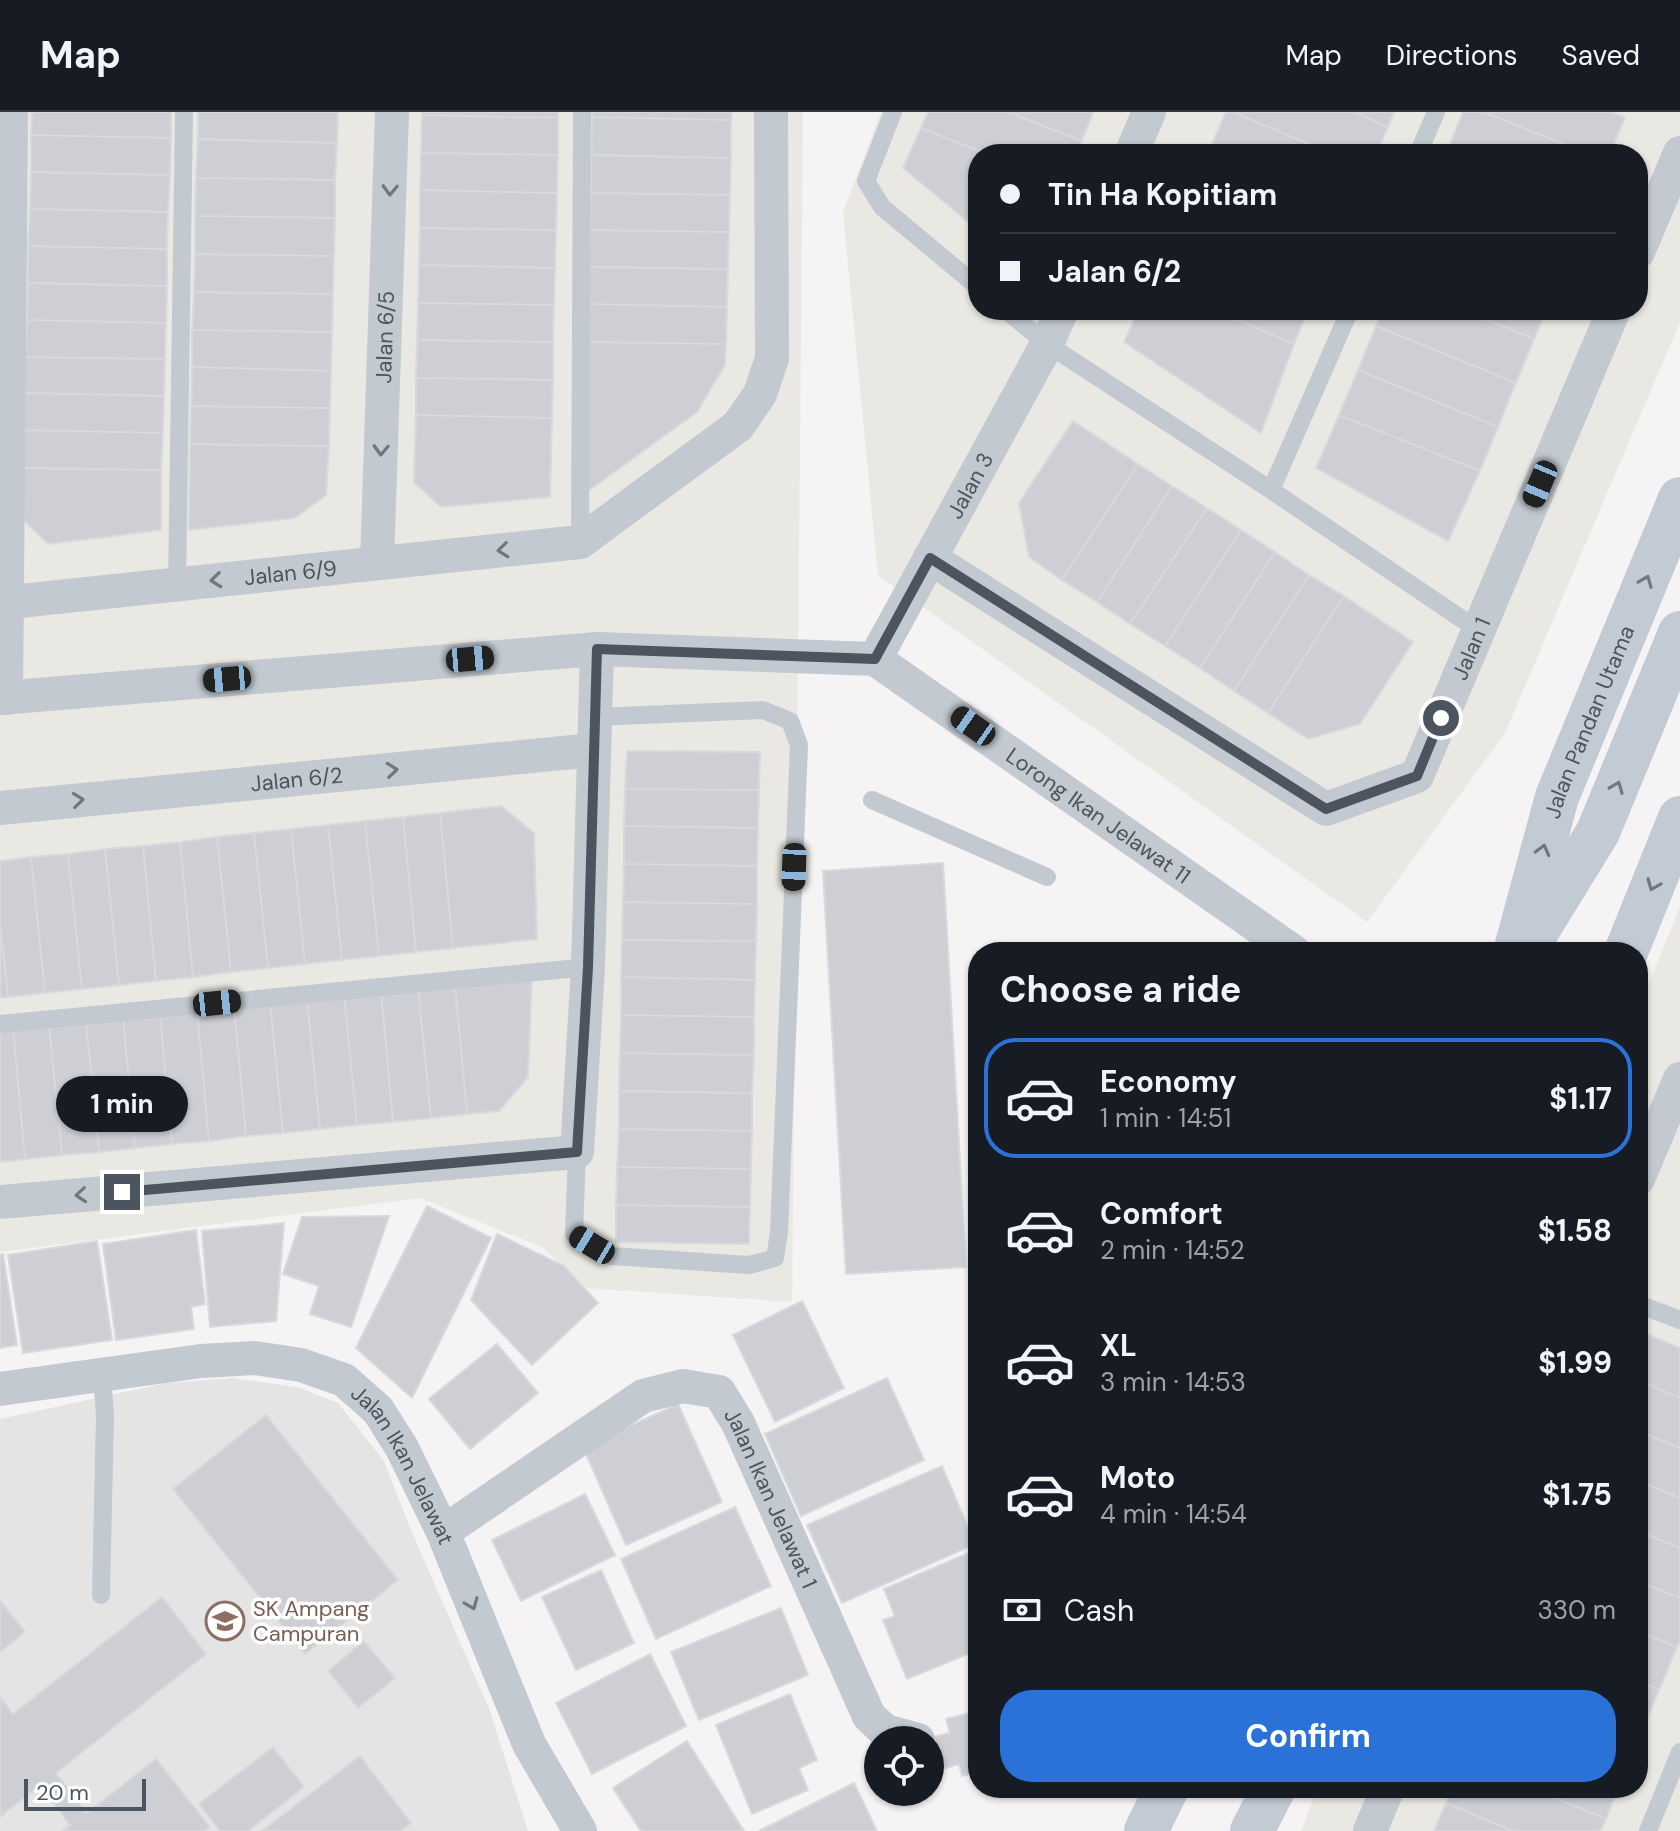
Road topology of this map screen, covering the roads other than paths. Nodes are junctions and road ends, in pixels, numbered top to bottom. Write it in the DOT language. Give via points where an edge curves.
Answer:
graph roads {
  1 [pos="11,112"];
  2 [pos="184,112"];
  3 [pos="392,112"];
  4 [pos="582,112"];
  5 [pos="771,112"];
  6 [pos="893,112"];
  7 [pos="1149,112"];
  8 [pos="1436,112"];
  9 [pos="1135,144"];
  10 [pos="1422,144"];
  11 [pos="1680,153"];
  12 [pos="5,208"];
  13 [pos="1648,228"];
  14 [pos="968,279"];
  15 [pos="1018,320"];
  16 [pos="1058,320"];
  17 [pos="1346,320"];
  18 [pos="1610,320"];
  19 [pos="1047,344"];
  20 [pos="5,396"];
  21 [pos="1271,490"];
  22 [pos="1680,499"];
  23 [pos="580,542"];
  24 [pos="930,558"];
  25 [pos="377,563"];
  26 [pos="177,585"];
  27 [pos="4,603"];
  28 [pos="1478,630"];
  29 [pos="1680,633"];
  30 [pos="597,649"];
  31 [pos="875,659"];
  32 [pos="3,698"];
  33 [pos="593,734"];
  34 [pos="872,800"];
  35 [pos="0,808"];
  36 [pos="1680,818"];
  37 [pos="1047,877"];
  38 [pos="1280,942"];
  39 [pos="1518,942"];
  40 [pos="1530,942"];
  41 [pos="1630,942"];
  42 [pos="588,967"];
  43 [pos="0,1024"];
  44 [pos="1680,1079"];
  45 [pos="577,1152"];
  46 [pos="1648,1155"];
  47 [pos="0,1202"];
  48 [pos="1648,1308"];
  49 [pos="1680,1320"];
  50 [pos="102,1374"];
  51 [pos="0,1389"];
  52 [pos="443,1532"];
  53 [pos="101,1595"];
  54 [pos="880,1726"];
  55 [pos="1680,1752"];
  56 [pos="1162,1798"];
  57 [pos="1269,1798"];
  58 [pos="1384,1798"];
  59 [pos="580,1831"];
  60 [pos="1146,1831"];
  61 [pos="1252,1831"];
  62 [pos="1370,1831"];
  63 [pos="1648,1831"];
  1 -- 12 [label="street"];
  2 -- 26 [label="lane"];
  3 -- 25 [label="street, Jalan 6/5, one-way"];
  4 -- 23 [label="lane"];
  5 -- 23 [label="street" via="772,358 760,394 738,426"];
  6 -- 14 [label="lane" via="866,181 882,207"];
  7 -- 9 [label="street"];
  8 -- 10 [label="lane"];
  11 -- 13 [label="street"];
  12 -- 20 [label="street"];
  15 -- 19 [label="lane"];
  16 -- 19 [label="street, Jalan 3"];
  17 -- 21 [label="lane"];
  18 -- 28 [label="street, Jalan 1"];
  19 -- 21 [label="lane"];
  19 -- 24 [label="street, Jalan 3"];
  20 -- 27 [label="street"];
  21 -- 28 [label="lane"];
  39 -- 22 [label="main road, Jalan Pandan Utama, one-way" via="1557,797"];
  23 -- 25 [label="street, Jalan 6/9, one-way"];
  24 -- 28 [label="street, Jalan 1" via="1326,809 1417,776"];
  24 -- 31 [label="street, Jalan 3"];
  25 -- 26 [label="street, Jalan 6/9, one-way"];
  26 -- 27 [label="street, Jalan 6/9"];
  27 -- 32 [label="street"];
  40 -- 29 [label="main road, one-way" via="1598,832"];
  30 -- 31 [label="street"];
  30 -- 32 [label="street"];
  30 -- 33 [label="street"];
  31 -- 38 [label="street, Lorong Ikan Jelawat 11"];
  35 -- 33 [label="street, Jalan 6/2, one-way"];
  33 -- 42 [label="street"];
  33 -- 45 [label="lane" via="763,710 790,721 799,745 775,1258 749,1265 611,1256 574,1234"];
  34 -- 37 [label="lane"];
  36 -- 41 [label="main road, one-way"];
  42 -- 43 [label="lane"];
  42 -- 45 [label="street"];
  44 -- 46 [label="street"];
  45 -- 47 [label="street, one-way"];
  48 -- 49 [label="lane"];
  50 -- 51 [label="street, Jalan Ikan Jelawat"];
  50 -- 52 [label="street, Jalan Ikan Jelawat" via="255,1358 301,1365 344,1380 378,1410"];
  50 -- 53 [label="lane"];
  52 -- 54 [label="street, Jalan Ikan Jelawat 1" via="643,1396 683,1386 719,1392 738,1423 869,1716"];
  52 -- 59 [label="street, Jalan Ikan Jelawat, one-way" via="529,1744"];
  55 -- 63 [label="lane"];
  56 -- 60 [label="main road"];
  57 -- 61 [label="main road"];
  58 -- 62 [label="street"];
}
